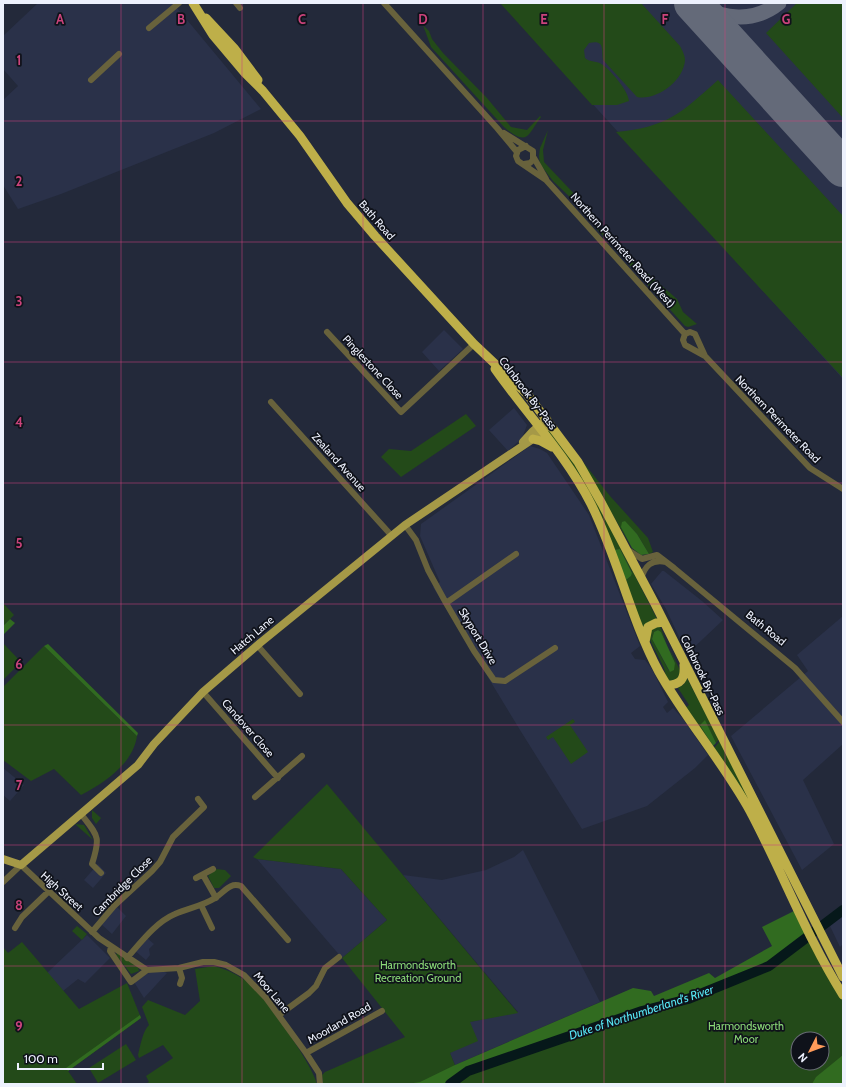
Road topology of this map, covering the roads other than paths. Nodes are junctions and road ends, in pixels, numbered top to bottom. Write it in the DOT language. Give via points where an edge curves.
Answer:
graph roads {
  1 [pos="179,3"];
  2 [pos="384,3"];
  3 [pos="195,7"];
  4 [pos="149,28"];
  5 [pos="119,54"];
  6 [pos="91,80"];
  7 [pos="497,128"];
  8 [pos="526,146"];
  9 [pos="517,152"];
  10 [pos="534,158"];
  11 [pos="524,164"];
  12 [pos="546,180"];
  13 [pos="327,332"];
  14 [pos="685,334"];
  15 [pos="697,342"];
  16 [pos="474,344"];
  17 [pos="691,347"];
  18 [pos="485,355"];
  19 [pos="705,356"];
  20 [pos="271,402"];
  21 [pos="549,422"];
  22 [pos="540,428"];
  23 [pos="533,439"];
  24 [pos="520,447"];
  25 [pos="555,449"];
  26 [pos="843,489"];
  27 [pos="405,525"];
  28 [pos="391,535"];
  29 [pos="625,548"];
  30 [pos="516,554"];
  31 [pos="666,562"];
  32 [pos="641,579"];
  33 [pos="446,603"];
  34 [pos="664,622"];
  35 [pos="645,643"];
  36 [pos="257,645"];
  37 [pos="555,648"];
  38 [pos="684,662"];
  39 [pos="667,685"];
  40 [pos="202,692"];
  41 [pos="300,694"];
  42 [pos="843,722"];
  43 [pos="302,756"];
  44 [pos="278,778"];
  45 [pos="255,797"];
  46 [pos="198,799"];
  47 [pos="81,814"];
  48 [pos="3,859"];
  49 [pos="21,865"];
  50 [pos="212,869"];
  51 [pos="101,873"];
  52 [pos="203,874"];
  53 [pos="196,878"];
  54 [pos="3,882"];
  55 [pos="48,892"];
  56 [pos="216,898"];
  57 [pos="201,905"];
  58 [pos="15,928"];
  59 [pos="212,928"];
  60 [pos="92,932"];
  61 [pos="816,933"];
  62 [pos="288,940"];
  63 [pos="111,946"];
  64 [pos="339,957"];
  65 [pos="128,958"];
  66 [pos="180,968"];
  67 [pos="149,970"];
  68 [pos="843,977"];
  69 [pos="180,984"];
  70 [pos="843,996"];
  71 [pos="382,1011"];
  72 [pos="279,1015"];
  73 [pos="306,1053"];
  74 [pos="320,1084"];
  1 -- 4 [label="street"];
  2 -- 7 [label="street"];
  3 -- 16 [label="highway, Bath Road" via="213,35 300,136 347,203"];
  5 -- 6 [label="street"];
  7 -- 8 [label="street"];
  7 -- 9 [label="street"];
  8 -- 9 [label="street"];
  8 -- 10 [label="street" via="532,149"];
  9 -- 11 [label="street" via="518,161"];
  10 -- 11 [label="street" via="530,163"];
  10 -- 12 [label="street, Northern Perimeter Road (West)"];
  11 -- 12 [label="street, Northern Perimeter Road (West)"];
  12 -- 14 [label="street, Northern Perimeter Road (West)"];
  13 -- 16 [label="street, Pinglestone Close" via="401,412"];
  14 -- 15 [label="street" via="695,334"];
  14 -- 17 [label="street" via="684,342"];
  15 -- 17 [label="street"];
  15 -- 19 [label="street, Northern Perimeter Road"];
  16 -- 18 [label="highway, Bath Road"];
  17 -- 19 [label="street, Northern Perimeter Road"];
  18 -- 21 [label="highway, Colnbrook By-Pass" via="521,388"];
  18 -- 22 [label="highway, Colnbrook By-Pass"];
  19 -- 26 [label="street, Northern Perimeter Road" via="810,468"];
  20 -- 28 [label="street, Zealand Avenue"];
  21 -- 22 [label="main road, Hatch Lane"];
  21 -- 29 [label="highway, Colnbrook By-Pass" via="578,462"];
  22 -- 23 [label="main road, Hatch Lane"];
  22 -- 24 [label="main road, Hatch Lane"];
  22 -- 25 [label="highway, Colnbrook By-Pass"];
  23 -- 24 [label="main road, Hatch Lane"];
  23 -- 25 [label="highway" via="545,442"];
  24 -- 27 [label="main road, Hatch Lane"];
  25 -- 35 [label="highway, Colnbrook By-Pass" via="593,510"];
  27 -- 28 [label="main road, Hatch Lane"];
  27 -- 33 [label="street, Skyport Drive" via="416,540 428,570"];
  28 -- 36 [label="main road, Hatch Lane"];
  29 -- 31 [label="street, Bath Road" via="640,558 655,555"];
  29 -- 32 [label="highway, Colnbrook By-Pass"];
  30 -- 33 [label="street, Skyport Drive"];
  31 -- 32 [label="street" via="656,561 649,564"];
  31 -- 42 [label="street, Bath Road" via="795,668"];
  32 -- 34 [label="highway, Colnbrook By-Pass"];
  33 -- 37 [label="street, Skyport Drive" via="494,680 505,681"];
  34 -- 35 [label="highway" via="648,628"];
  34 -- 38 [label="highway, Colnbrook By-Pass"];
  35 -- 39 [label="highway, Colnbrook By-Pass"];
  36 -- 40 [label="main road, Hatch Lane"];
  36 -- 41 [label="street"];
  38 -- 39 [label="highway" via="682,681"];
  38 -- 61 [label="highway, Colnbrook By-Pass"];
  39 -- 61 [label="highway, Colnbrook By-Pass" via="750,811"];
  40 -- 44 [label="street, Candover Close"];
  40 -- 47 [label="main road, Hatch Lane" via="138,765"];
  43 -- 44 [label="street"];
  44 -- 45 [label="street"];
  46 -- 60 [label="street, Cambridge Close" via="204,807 174,837 160,862 114,906"];
  47 -- 49 [label="main road, Hatch Lane"];
  47 -- 51 [label="street" via="96,834 99,843 92,864"];
  48 -- 49 [label="main road"];
  49 -- 54 [label="street"];
  49 -- 55 [label="street, High Street"];
  50 -- 52 [label="street"];
  52 -- 53 [label="street"];
  52 -- 56 [label="street"];
  55 -- 58 [label="street" via="22,917"];
  55 -- 60 [label="street, High Street"];
  56 -- 57 [label="street"];
  56 -- 62 [label="street" via="230,886 241,886"];
  57 -- 59 [label="street"];
  57 -- 65 [label="street" via="174,914 161,922"];
  60 -- 63 [label="street, High Street"];
  61 -- 68 [label="highway, Colnbrook By-Pass"];
  61 -- 70 [label="highway, Colnbrook By-Pass"];
  63 -- 65 [label="street, High Street"];
  63 -- 67 [label="street" via="110,951 131,982"];
  64 -- 72 [label="street" via="325,968 316,986 309,993"];
  65 -- 67 [label="street, High Street"];
  66 -- 67 [label="street, Moor Lane"];
  66 -- 69 [label="street"];
  66 -- 72 [label="street, Moor Lane" via="203,962 226,964 244,975"];
  71 -- 73 [label="street, Moorland Road"];
  72 -- 73 [label="street, Moor Lane"];
  73 -- 74 [label="street, Moor Lane" via="319,1073"];
}
